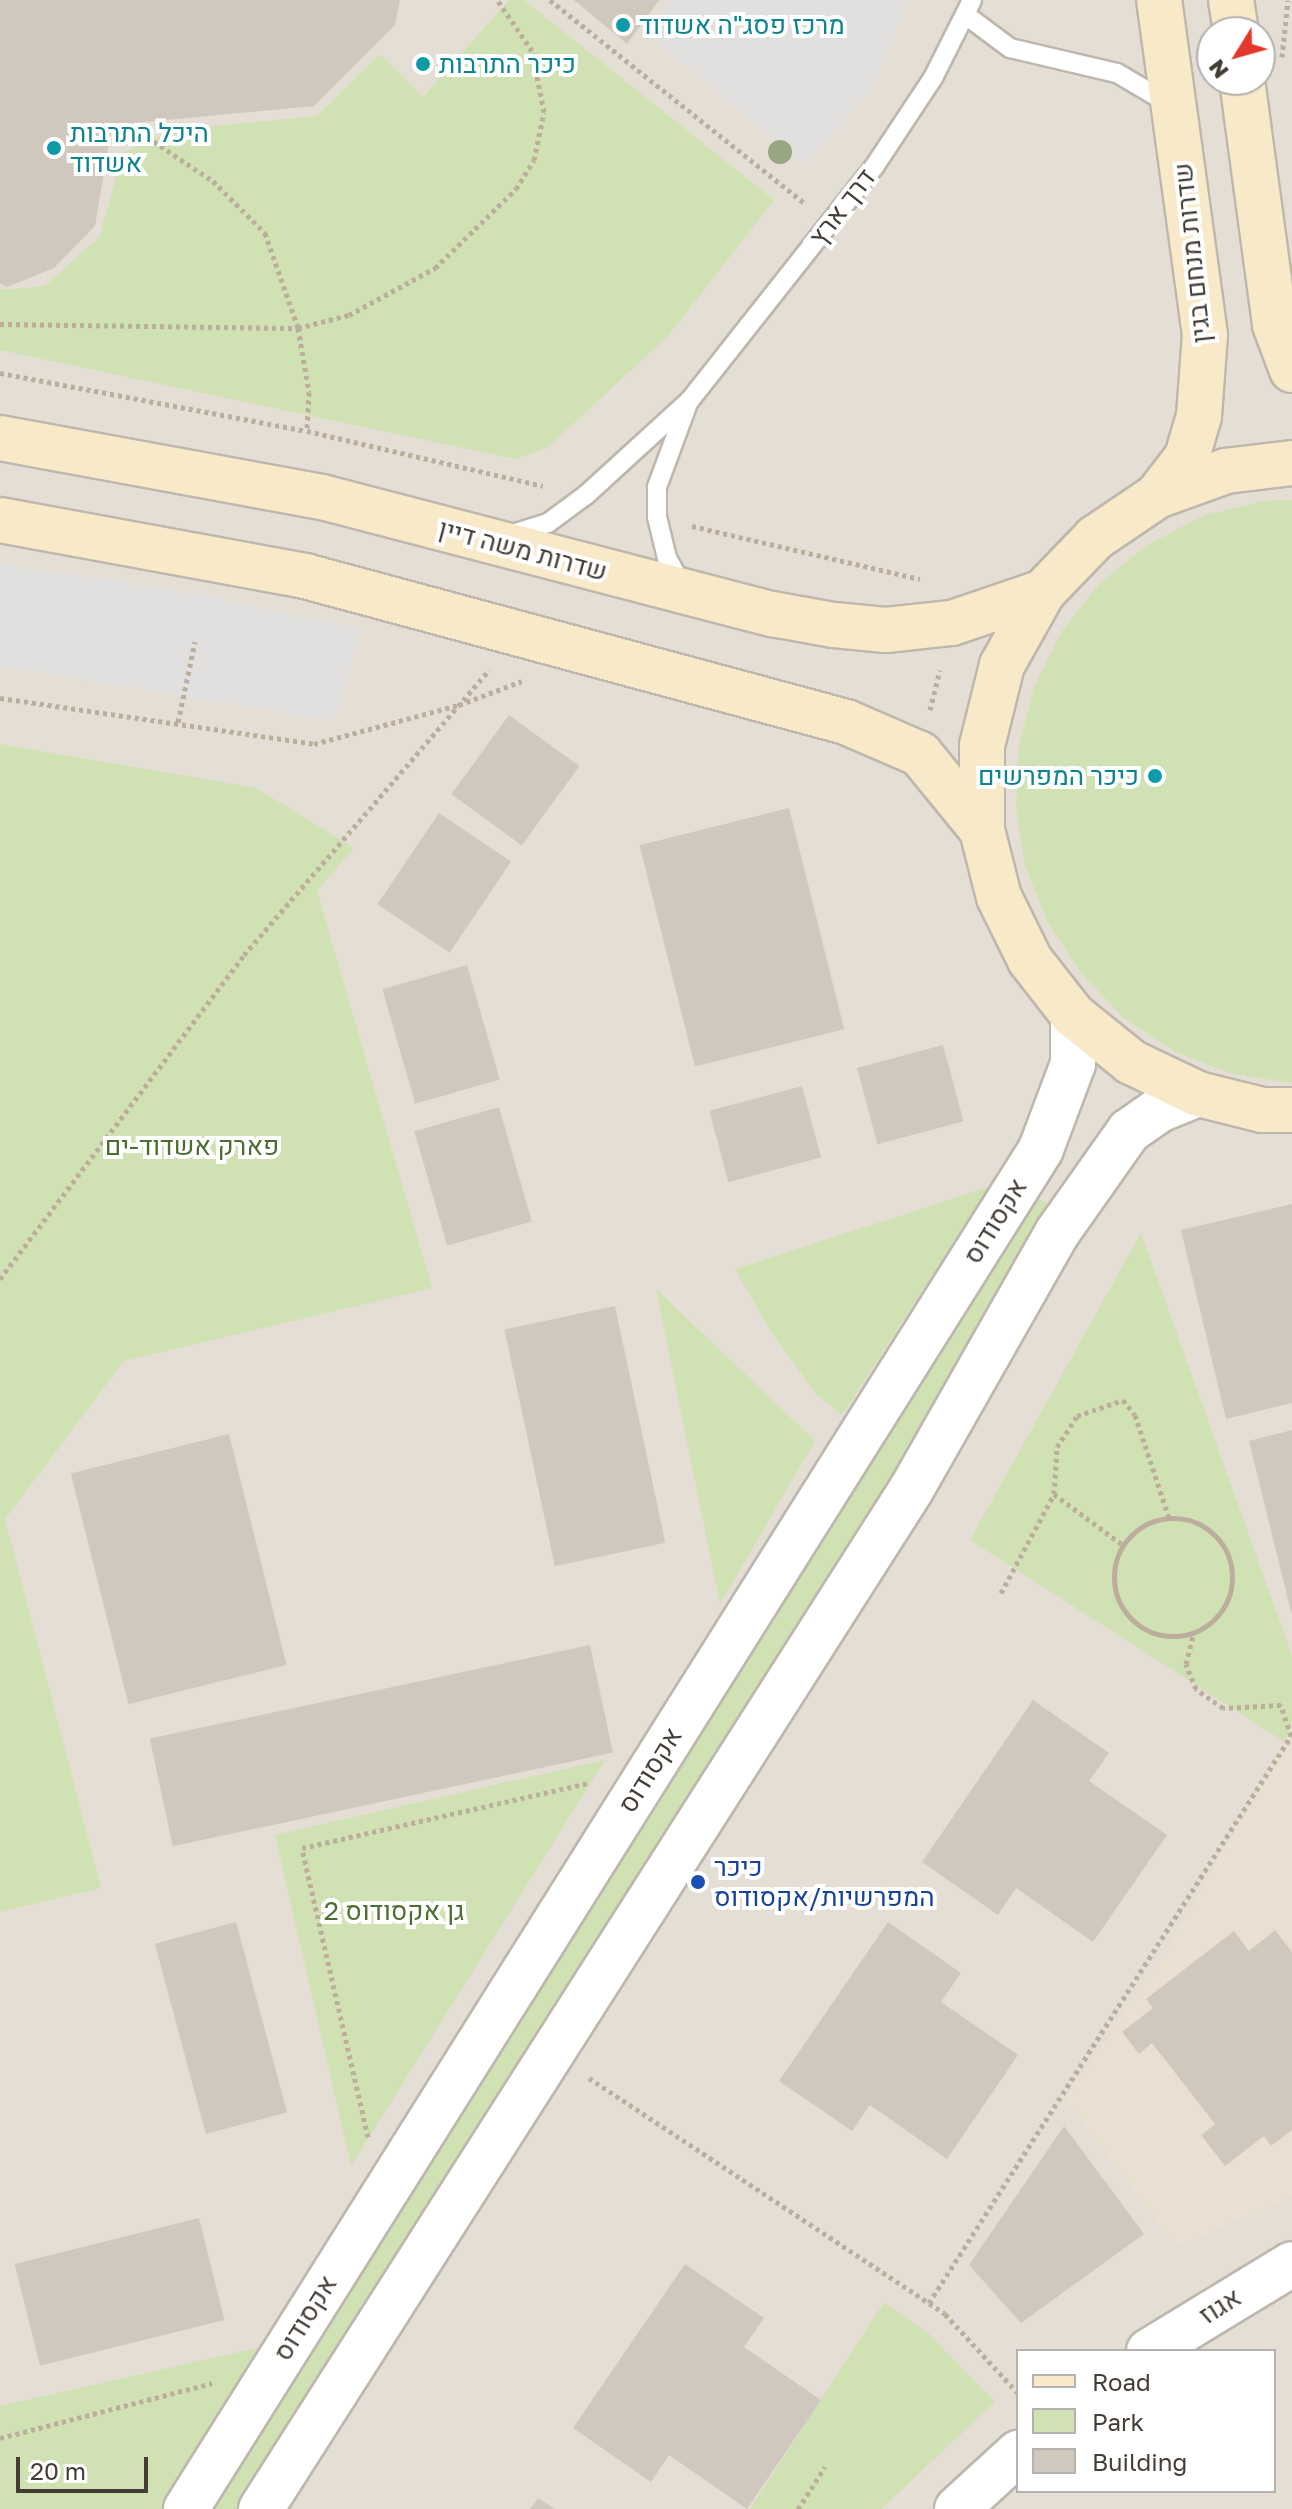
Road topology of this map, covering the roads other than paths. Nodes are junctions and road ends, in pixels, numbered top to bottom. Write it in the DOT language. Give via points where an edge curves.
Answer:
graph roads {
  1 [pos="1159,0"];
  2 [pos="970,8"];
  3 [pos="1244,96"];
  4 [pos="1174,109"];
  5 [pos="1292,370"];
  6 [pos="690,400"];
  7 [pos="0,438"];
  8 [pos="1292,463"];
  9 [pos="1157,496"];
  10 [pos="0,520"];
  11 [pos="466,535"];
  12 [pos="686,592"];
  13 [pos="1043,592"];
  14 [pos="982,830"];
  15 [pos="1073,1015"];
  16 [pos="1198,1094"];
  17 [pos="1292,1110"];
  18 [pos="1292,2264"];
  19 [pos="1152,2349"];
  20 [pos="1016,2455"];
  21 [pos="186,2509"];
  22 [pos="261,2509"];
  23 [pos="957,2509"];
  1 -- 4 [label="main road, שדרות מנחם בגין"];
  2 -- 4 [label="lane" via="1010,48 1117,73"];
  2 -- 6 [label="lane, דרך ארץ" via="874,167"];
  3 -- 5 [label="main road" via="1275,325"];
  4 -- 9 [label="main road, שדרות מנחם בגין" via="1205,335 1199,416 1187,457"];
  6 -- 11 [label="lane, דרך ארץ" via="548,523 507,535"];
  6 -- 12 [label="lane, דרך ארץ" via="658,474 657,517 667,558"];
  7 -- 11 [label="main road, שדרות משה דיין" via="322,497"];
  8 -- 9 [label="main road" via="1226,471"];
  9 -- 13 [label="main road" via="1095,538"];
  10 -- 14 [label="main road" via="305,576 846,722 920,754"];
  11 -- 12 [label="main road, שדרות משה דיין"];
  12 -- 13 [label="main road, שדרות משה דיין" via="834,625 886,630 952,623"];
  13 -- 14 [label="main road" via="1002,665 982,746"];
  14 -- 15 [label="main road" via="999,897 1030,960"];
  15 -- 16 [label="main road" via="1131,1062"];
  15 -- 21 [label="street, אקסודוס" via="1073,1064 1041,1149"];
  16 -- 17 [label="main road" via="1262,1110"];
  16 -- 22 [label="street" via="1161,1109 1129,1131 1057,1233 911,1490"];
  18 -- 19 [label="street, אגוז"];
  20 -- 23 [label="street"];
}
